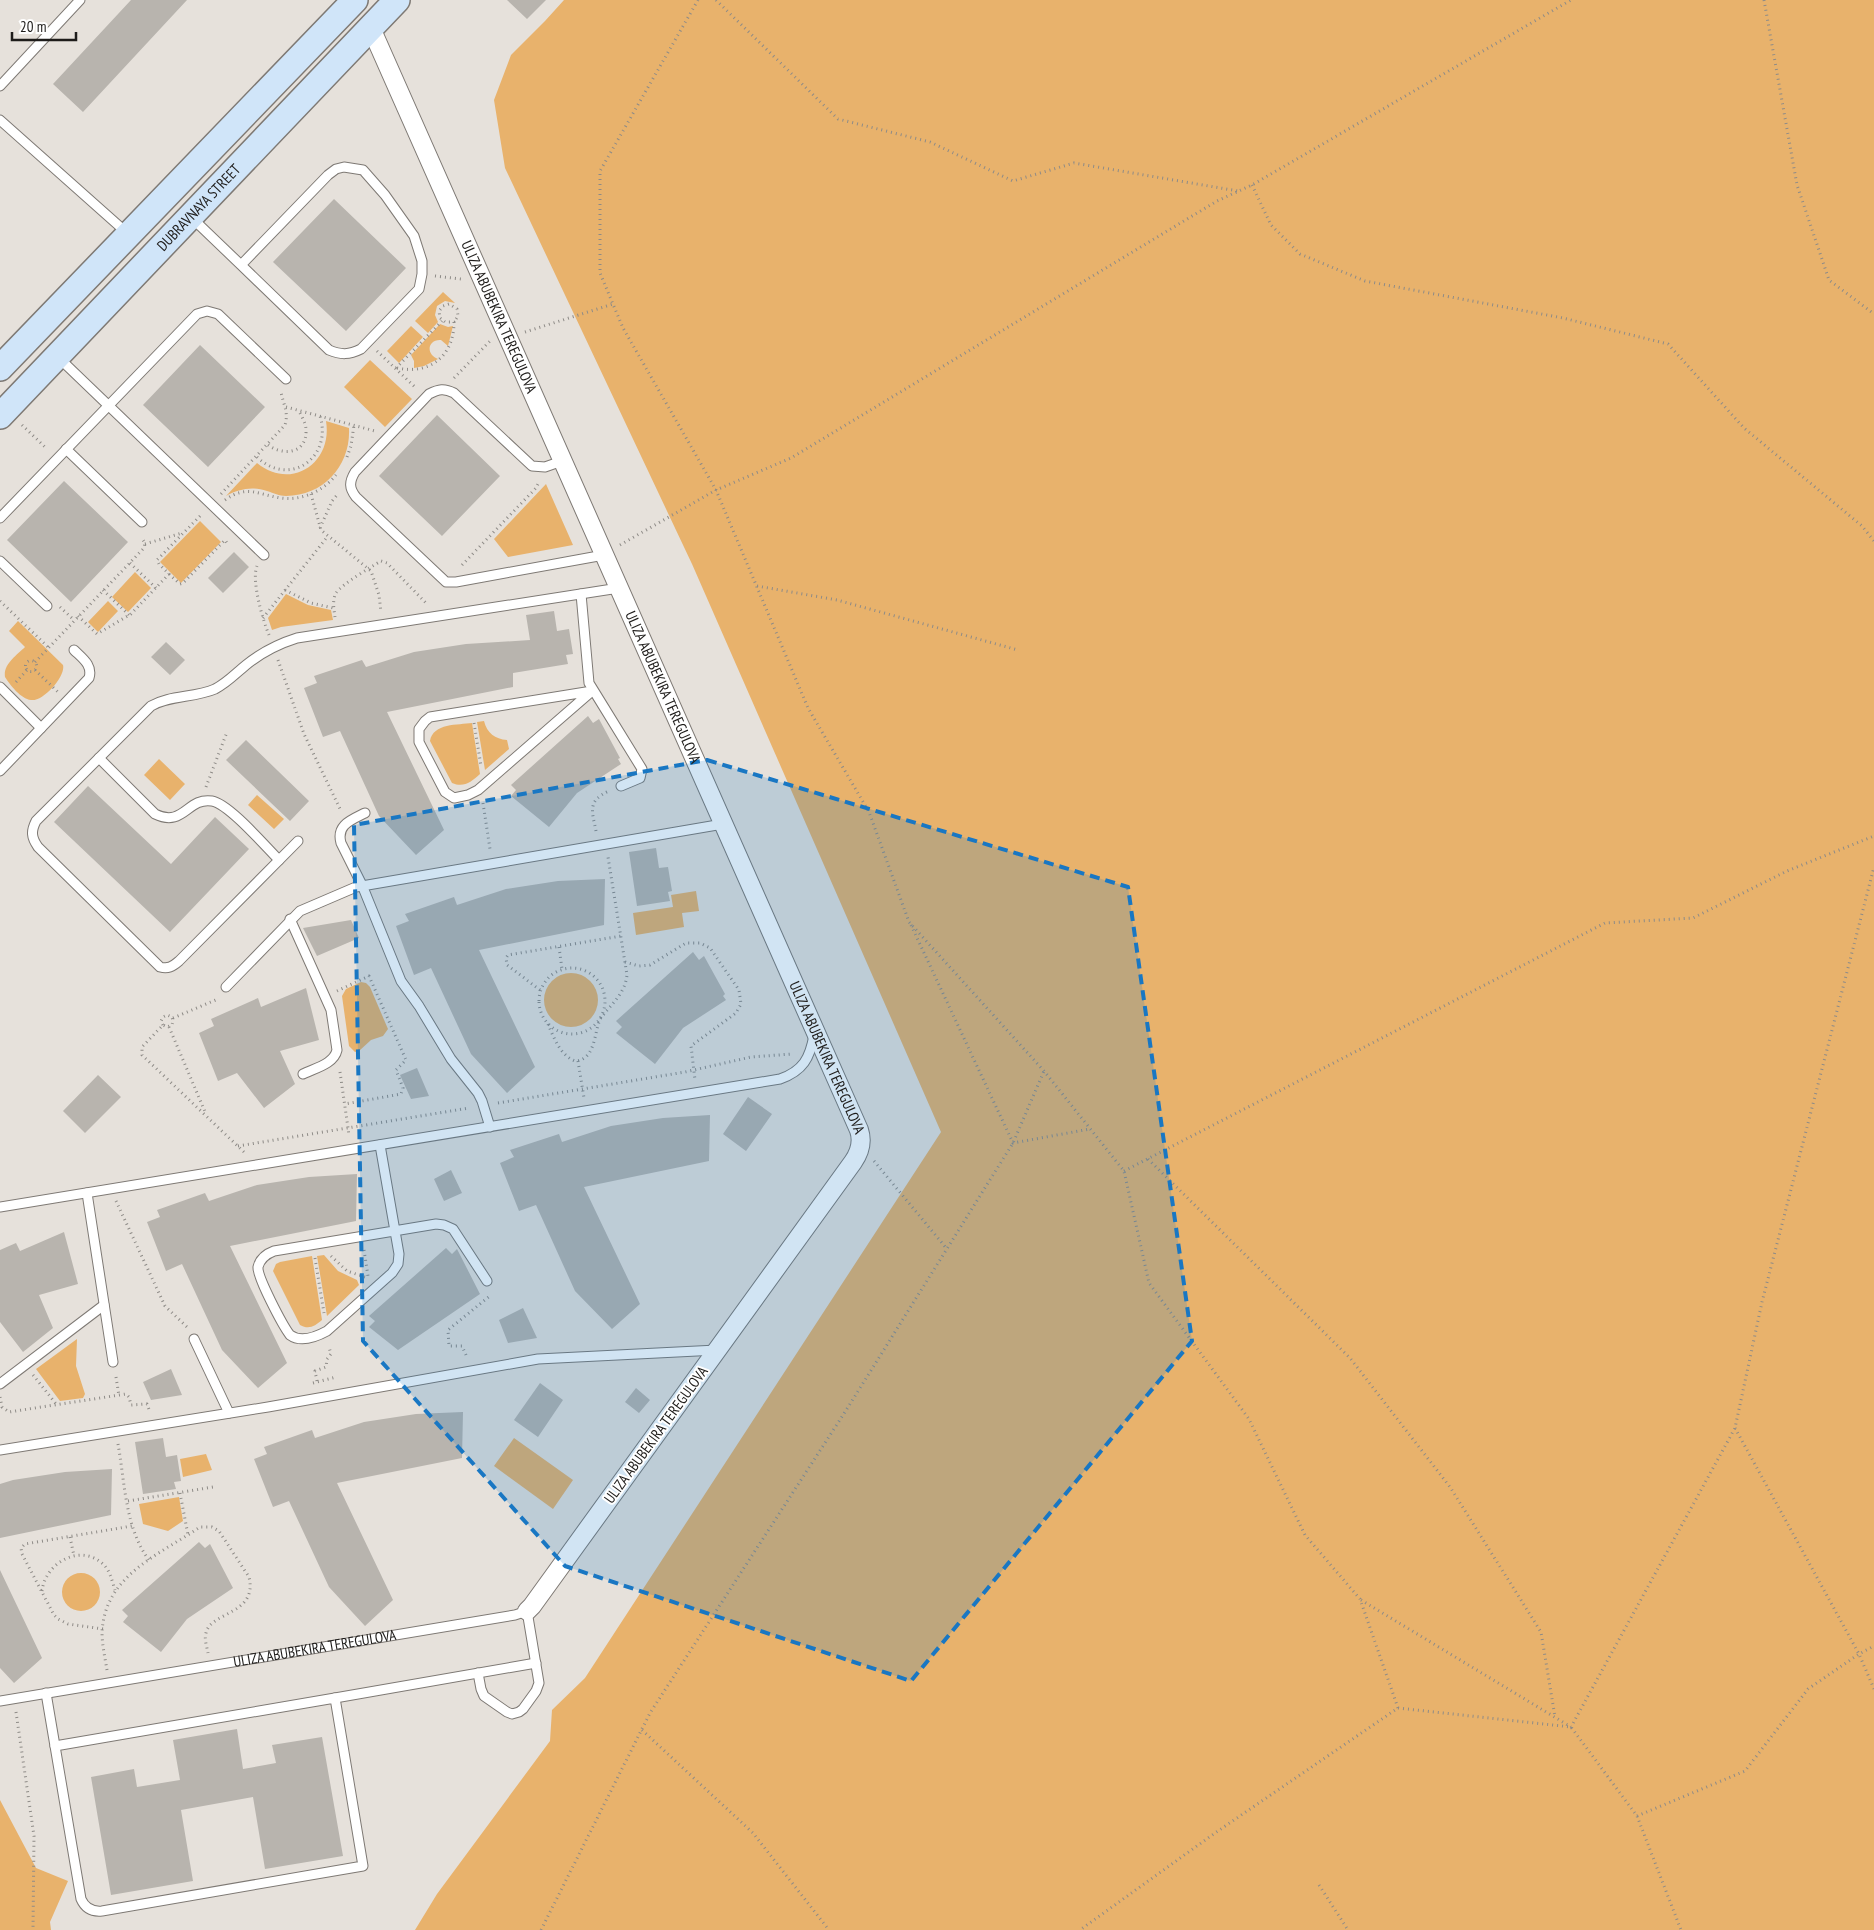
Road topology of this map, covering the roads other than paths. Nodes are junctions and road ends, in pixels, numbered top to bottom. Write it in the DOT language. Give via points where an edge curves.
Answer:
graph roads {
  1 [pos="80,0"];
  2 [pos="355,0"];
  3 [pos="397,0"];
  4 [pos="371,28"];
  5 [pos="0,86"];
  6 [pos="0,120"];
  7 [pos="204,156"];
  8 [pos="227,178"];
  9 [pos="190,216"];
  10 [pos="129,235"];
  11 [pos="241,265"];
  12 [pos="57,356"];
  13 [pos="2,362"];
  14 [pos="286,380"];
  15 [pos="108,405"];
  16 [pos="10,420"];
  17 [pos="66,450"];
  18 [pos="562,461"];
  19 [pos="0,518"];
  20 [pos="142,522"];
  21 [pos="264,555"];
  22 [pos="604,555"];
  23 [pos="0,561"];
  24 [pos="619,588"];
  25 [pos="581,594"];
  26 [pos="47,606"];
  27 [pos="74,650"];
  28 [pos="0,687"];
  29 [pos="592,691"];
  30 [pos="41,728"];
  31 [pos="99,758"];
  32 [pos="0,771"];
  33 [pos="621,786"];
  34 [pos="365,813"];
  35 [pos="723,824"];
  36 [pos="298,840"];
  37 [pos="279,860"];
  38 [pos="362,885"];
  39 [pos="290,919"];
  40 [pos="226,988"];
  41 [pos="814,1031"];
  42 [pos="303,1074"];
  43 [pos="490,1127"];
  44 [pos="380,1145"];
  45 [pos="86,1193"];
  46 [pos="0,1208"];
  47 [pos="395,1231"];
  48 [pos="487,1280"];
  49 [pos="104,1304"];
  50 [pos="194,1339"];
  51 [pos="718,1350"];
  52 [pos="113,1362"];
  53 [pos="0,1384"];
  54 [pos="229,1413"];
  55 [pos="0,1450"];
  56 [pos="527,1611"];
  57 [pos="536,1663"];
  58 [pos="478,1673"];
  59 [pos="46,1693"];
  60 [pos="335,1698"];
  61 [pos="1,1700"];
  62 [pos="55,1746"];
  1 -- 5 [label="lane"];
  2 -- 7 [label="street, DUBRAVNAYA STREET"];
  3 -- 4 [label="street, DUBRAVNAYA STREET"];
  4 -- 8 [label="street, DUBRAVNAYA STREET"];
  4 -- 18 [label="street, ULIZA ABUBEKIRA TEREGULOVA"];
  6 -- 10 [label="lane"];
  7 -- 8 [label="street"];
  7 -- 10 [label="street, DUBRAVNAYA STREET"];
  8 -- 9 [label="street, DUBRAVNAYA STREET"];
  9 -- 11 [label="lane"];
  9 -- 12 [label="street, DUBRAVNAYA STREET"];
  10 -- 13 [label="street, DUBRAVNAYA STREET"];
  11 -- 11 [label="lane" via="329,350 344,354 353,353 368,342 419,289 422,274 414,236 376,184 363,170 352,167 336,169 328,175"];
  12 -- 15 [label="lane"];
  12 -- 16 [label="street, DUBRAVNAYA STREET"];
  14 -- 15 [label="lane" via="218,314 202,312"];
  15 -- 17 [label="lane"];
  15 -- 21 [label="lane"];
  17 -- 19 [label="lane"];
  17 -- 20 [label="lane"];
  18 -- 22 [label="street, ULIZA ABUBEKIRA TEREGULOVA"];
  18 -- 22 [label="lane" via="540,468 528,463 454,393 444,389 426,398 355,472 350,484 356,497 446,582"];
  22 -- 24 [label="street, ULIZA ABUBEKIRA TEREGULOVA"];
  23 -- 26 [label="lane"];
  24 -- 25 [label="lane"];
  24 -- 35 [label="street, ULIZA ABUBEKIRA TEREGULOVA"];
  25 -- 29 [label="lane" via="588,680"];
  25 -- 31 [label="lane" via="297,638 260,654 217,688 151,706"];
  27 -- 30 [label="lane" via="88,664 90,674"];
  28 -- 30 [label="lane"];
  29 -- 29 [label="lane" via="482,786 463,797 454,798 443,789 418,738 421,725 430,717"];
  29 -- 33 [label="lane" via="642,769 640,778"];
  30 -- 32 [label="lane"];
  31 -- 37 [label="lane" via="155,814 163,818 178,817 200,802 218,803"];
  31 -- 37 [label="lane" via="36,821 33,840 160,967 179,962"];
  34 -- 38 [label="lane" via="347,822 339,837"];
  35 -- 38 [label="lane"];
  35 -- 41 [label="street, ULIZA ABUBEKIRA TEREGULOVA"];
  36 -- 37 [label="lane"];
  38 -- 39 [label="lane" via="304,909"];
  38 -- 43 [label="lane" via="401,982 451,1059 478,1093"];
  39 -- 40 [label="lane"];
  39 -- 42 [label="lane" via="332,1013 337,1051 331,1060"];
  41 -- 43 [label="lane" via="811,1051 800,1068 780,1079"];
  41 -- 51 [label="street, ULIZA ABUBEKIRA TEREGULOVA" via="858,1130 859,1152"];
  43 -- 44 [label="lane"];
  44 -- 45 [label="lane"];
  44 -- 47 [label="lane"];
  45 -- 46 [label="lane"];
  45 -- 49 [label="lane"];
  47 -- 47 [label="lane" via="267,1254 259,1266 259,1276 290,1335 301,1339 327,1331 396,1269 399,1259"];
  47 -- 48 [label="lane" via="436,1224 448,1226"];
  49 -- 52 [label="lane"];
  49 -- 53 [label="lane"];
  50 -- 54 [label="lane"];
  51 -- 54 [label="lane" via="538,1359"];
  51 -- 56 [label="street, ULIZA ABUBEKIRA TEREGULOVA"];
  54 -- 55 [label="lane"];
  56 -- 57 [label="lane"];
  56 -- 59 [label="lane, ULIZA ABUBEKIRA TEREGULOVA"];
  57 -- 58 [label="lane"];
  57 -- 58 [label="lane" via="538,1686 523,1709 515,1714 486,1698"];
  58 -- 60 [label="lane"];
  59 -- 61 [label="lane, ULIZA ABUBEKIRA TEREGULOVA"];
  59 -- 62 [label="lane"];
  60 -- 62 [label="lane"];
  60 -- 62 [label="lane" via="363,1866 353,1868 102,1911 92,1910 81,1899"];
}
